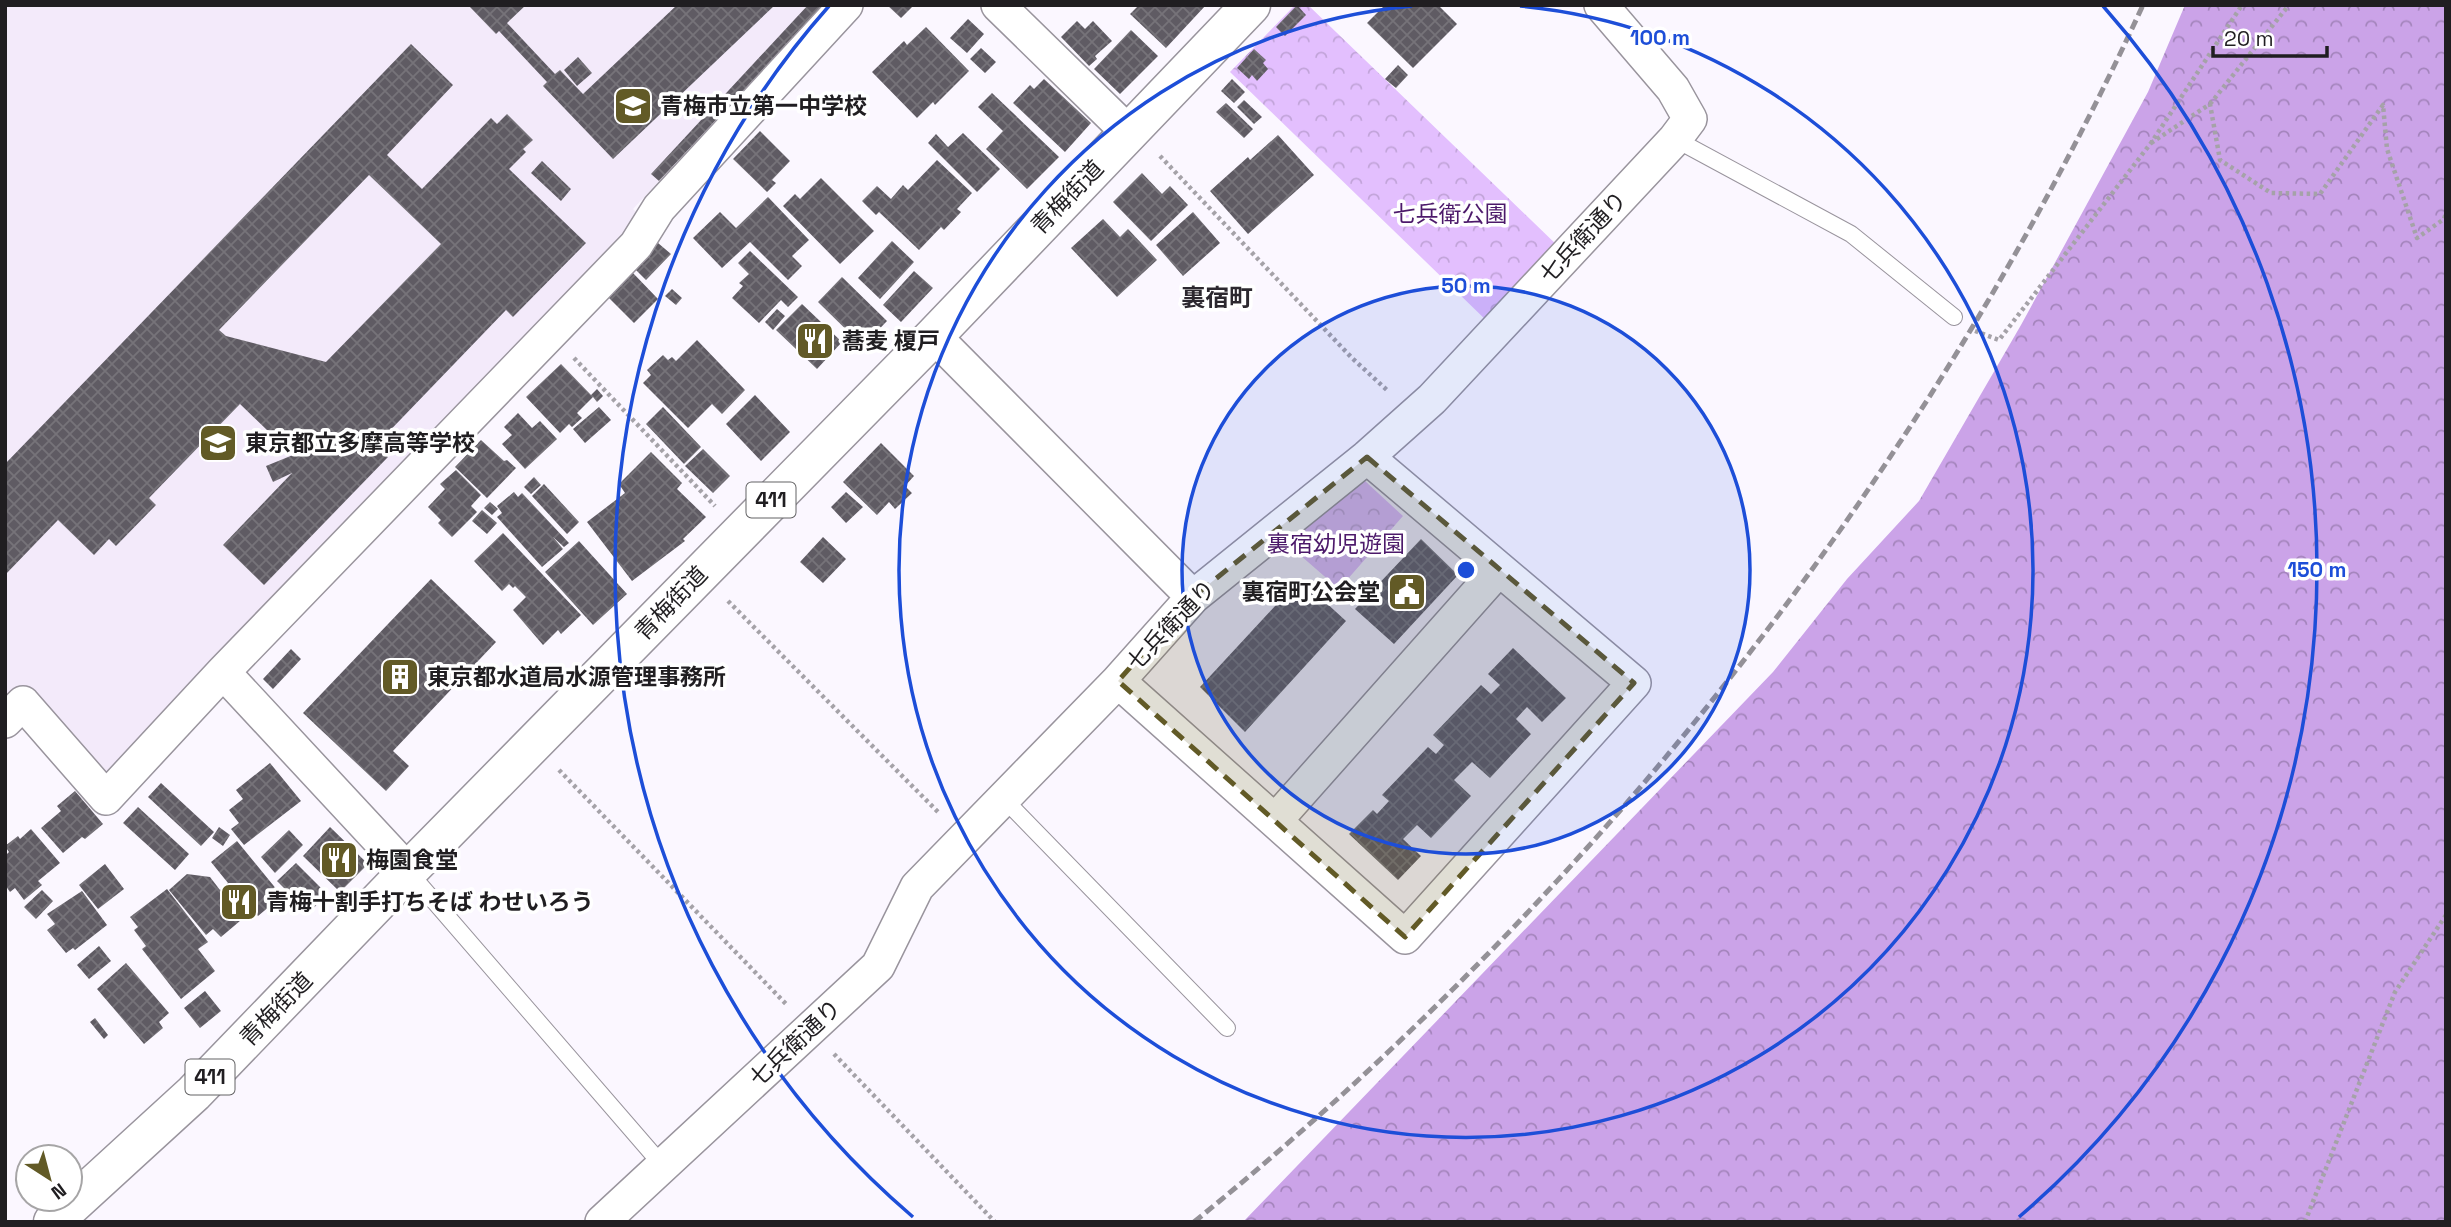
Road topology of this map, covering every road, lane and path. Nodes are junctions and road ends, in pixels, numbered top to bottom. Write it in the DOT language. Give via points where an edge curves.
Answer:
graph roads {
  1 [pos="846,5"];
  2 [pos="998,5"];
  3 [pos="1251,5"];
  4 [pos="1601,5"];
  5 [pos="2242,5"];
  6 [pos="2289,5"];
  7 [pos="2210,104"];
  8 [pos="1128,132"];
  9 [pos="1675,139"];
  10 [pos="2151,143"];
  11 [pos="2446,213"];
  12 [pos="1954,317"];
  13 [pos="550,333"];
  14 [pos="933,336"];
  15 [pos="1414,415"];
  16 [pos="1367,457"];
  17 [pos="740,532"];
  18 [pos="1499,569"];
  19 [pos="700,573"];
  20 [pos="1193,597"];
  21 [pos="223,673"];
  22 [pos="1118,681"];
  23 [pos="5,720"];
  24 [pos="534,744"];
  25 [pos="1003,797"];
  26 [pos="1275,821"];
  27 [pos="964,839"];
  28 [pos="408,871"];
  29 [pos="2446,915"];
  30 [pos="1227,1028"];
  31 [pos="810,1029"];
  32 [pos="663,1166"];
  33 [pos="53,1222"];
  34 [pos="602,1222"];
  35 [pos="995,1222"];
  36 [pos="2305,1222"];
  1 -- 13 [label="street" via="659,208 636,245"];
  2 -- 8 [label="street"];
  3 -- 8 [label="highway, 青梅街道 / 411"];
  4 -- 9 [label="street, 七兵衛通り" via="1673,89 1690,119"];
  5 -- 10 [label="path"];
  6 -- 7 [label="path"];
  7 -- 10 [label="path"];
  7 -- 11 [label="path" via="2220,160 2271,193 2320,194 2383,106 2387,149 2417,238"];
  8 -- 14 [label="highway, 青梅街道 / 411"];
  8 -- 15 [label="path" via="1153,149 1352,358"];
  9 -- 12 [label="lane" via="1851,234"];
  9 -- 15 [label="street, 七兵衛通り"];
  10 -- 12 [label="path" via="1999,340"];
  13 -- 17 [label="path"];
  13 -- 21 [label="street"];
  14 -- 17 [label="highway, 青梅街道 / 411"];
  14 -- 20 [label="street"];
  15 -- 16 [label="street, 七兵衛通り"];
  16 -- 18 [label="street"];
  16 -- 20 [label="street, 七兵衛通り"];
  17 -- 19 [label="highway, 青梅街道 / 411"];
  18 -- 26 [label="street"];
  18 -- 26 [label="street" via="1634,683 1405,937"];
  19 -- 24 [label="highway, 青梅街道 / 411"];
  19 -- 27 [label="path"];
  20 -- 22 [label="street, 七兵衛通り"];
  21 -- 23 [label="street" via="106,798 23,703"];
  21 -- 28 [label="street"];
  22 -- 25 [label="street, 七兵衛通り"];
  22 -- 26 [label="street"];
  24 -- 28 [label="highway, 青梅街道 / 411"];
  24 -- 31 [label="path"];
  25 -- 27 [label="street, 七兵衛通り"];
  25 -- 30 [label="lane"];
  27 -- 31 [label="street, 七兵衛通り" via="916,887 878,966"];
  28 -- 32 [label="lane"];
  28 -- 33 [label="highway, 青梅街道 / 411" via="194,1093"];
  29 -- 36 [label="path" via="2395,992"];
  31 -- 32 [label="street, 七兵衛通り"];
  31 -- 35 [label="path"];
  32 -- 34 [label="street, 七兵衛通り"];
}
